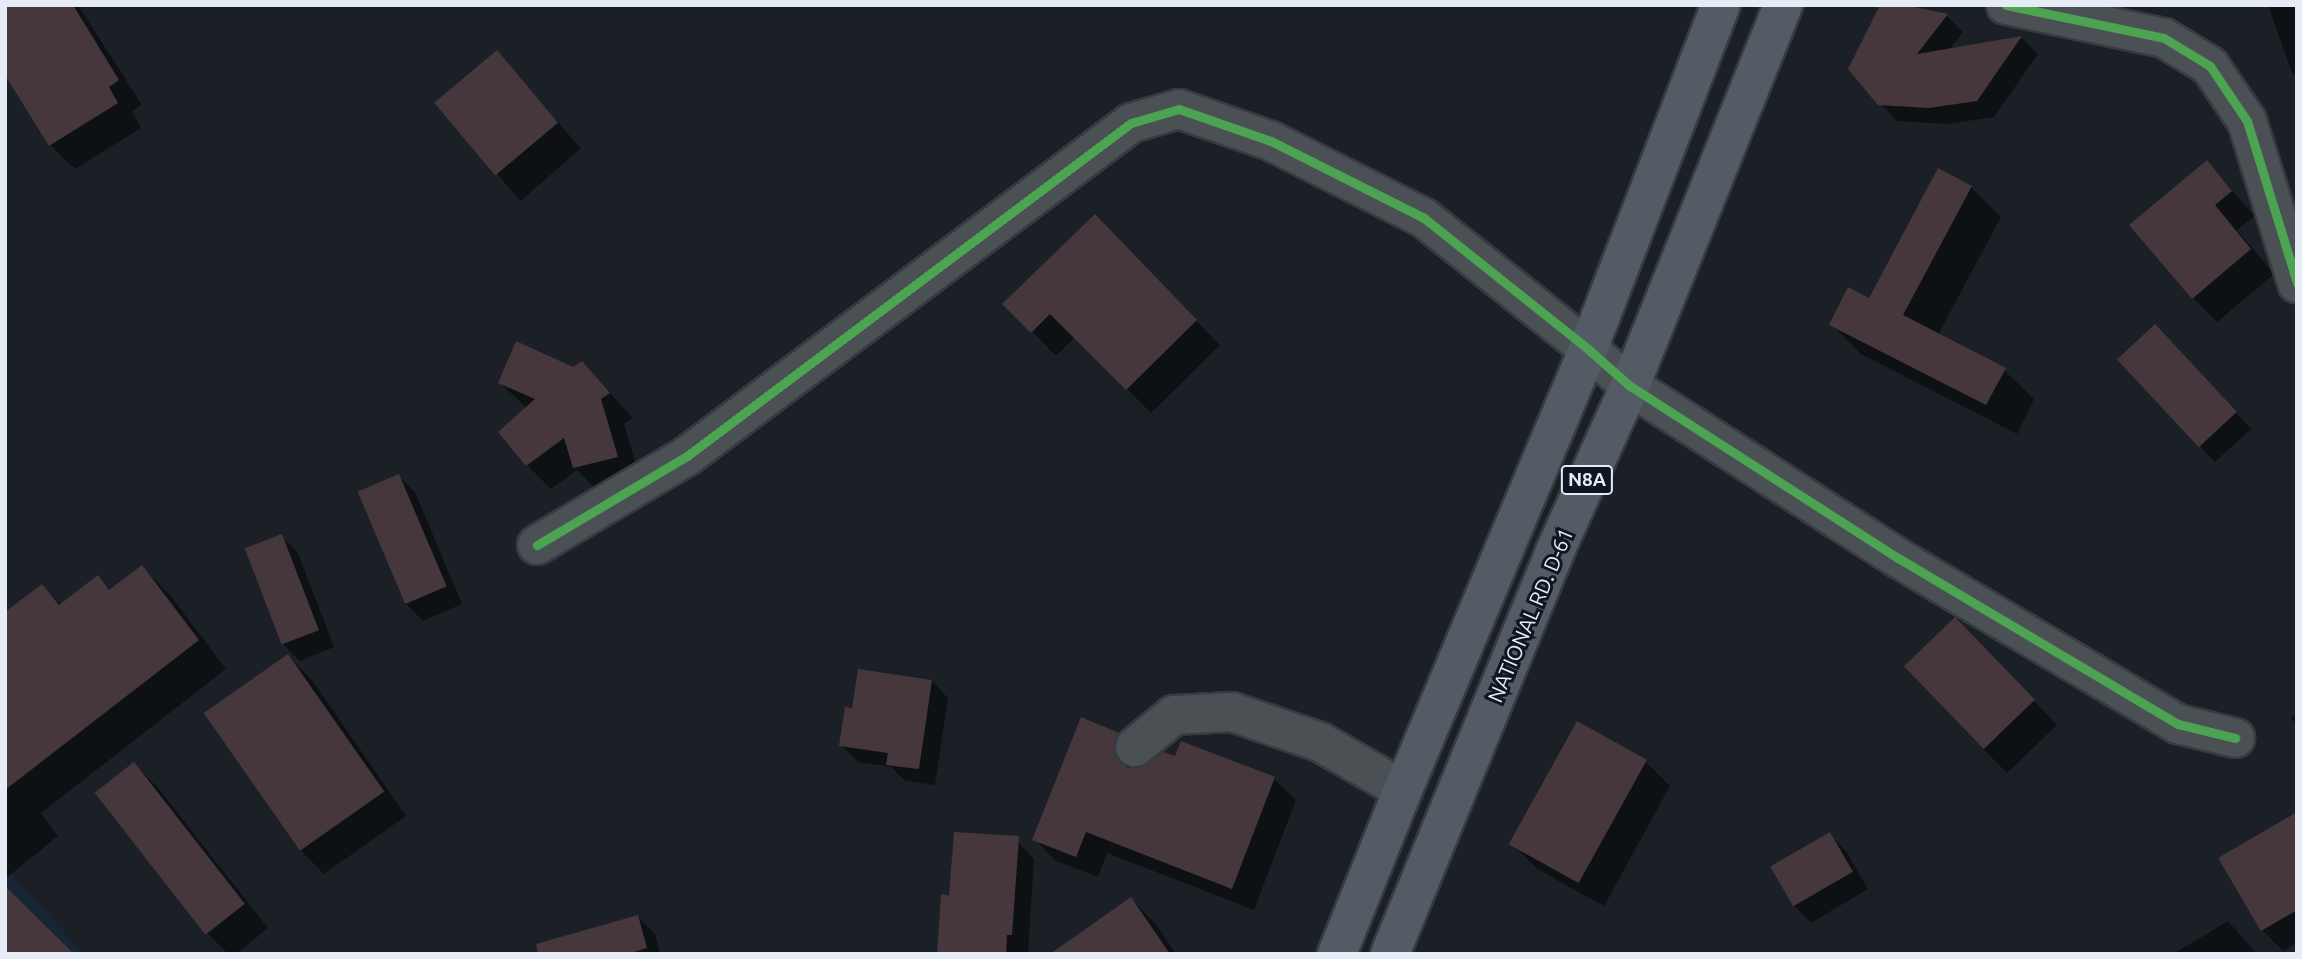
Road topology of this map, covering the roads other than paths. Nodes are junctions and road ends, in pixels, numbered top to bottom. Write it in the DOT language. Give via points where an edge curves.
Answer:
graph roads {
  1 [pos="1721,5"];
  2 [pos="1783,5"];
  3 [pos="2006,5"];
  4 [pos="2297,283"];
  5 [pos="1588,349"];
  6 [pos="1630,386"];
  7 [pos="537,545"];
  8 [pos="2235,738"];
  9 [pos="1135,747"];
  10 [pos="1403,790"];
  11 [pos="1337,954"];
  12 [pos="1390,954"];
  1 -- 5 [label="highway, N8A"];
  2 -- 6 [label="highway, NATIONAL RD. D-61 / N8A"];
  3 -- 4 [label="street" via="2164,38 2210,66 2247,121"];
  5 -- 6 [label="street"];
  5 -- 7 [label="street" via="1424,218 1271,141 1179,109 1131,123 687,456"];
  5 -- 10 [label="highway, N8A"];
  6 -- 8 [label="street" via="1898,558 2110,685 2178,724"];
  6 -- 12 [label="highway, NATIONAL RD. D-61 / N8A" via="1555,551"];
  9 -- 10 [label="street" via="1174,715 1232,712 1320,742"];
  10 -- 11 [label="highway, N8A"];
}
